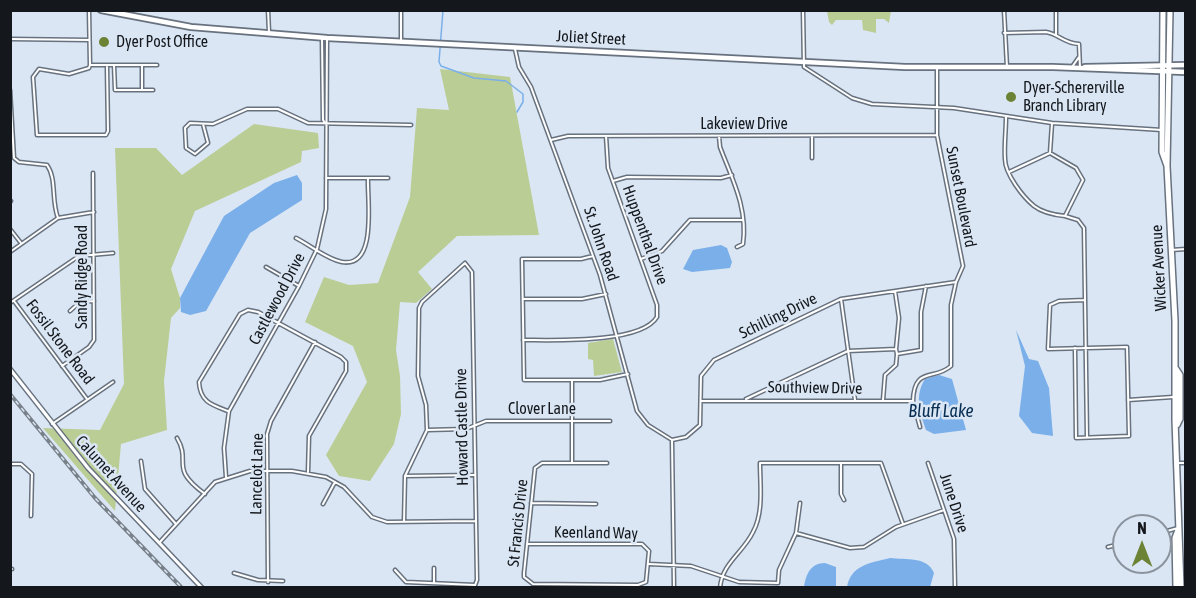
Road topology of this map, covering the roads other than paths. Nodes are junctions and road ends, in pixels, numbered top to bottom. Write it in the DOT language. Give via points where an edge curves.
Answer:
graph roads {
  1 [pos="89,10"];
  2 [pos="101,10"];
  3 [pos="268,10"];
  4 [pos="401,10"];
  5 [pos="803,10"];
  6 [pos="1004,10"];
  7 [pos="1056,10"];
  8 [pos="1163,10"];
  9 [pos="1170,10"];
  10 [pos="1004,33"];
  11 [pos="269,34"];
  12 [pos="1056,35"];
  13 [pos="325,38"];
  14 [pos="10,39"];
  15 [pos="89,40"];
  16 [pos="401,41"];
  17 [pos="515,46"];
  18 [pos="1079,55"];
  19 [pos="803,62"];
  20 [pos="90,65"];
  21 [pos="114,65"];
  22 [pos="142,65"];
  23 [pos="158,65"];
  24 [pos="1166,65"];
  25 [pos="1185,65"];
  26 [pos="107,67"];
  27 [pos="1006,67"];
  28 [pos="1072,67"];
  29 [pos="937,68"];
  30 [pos="1081,68"];
  31 [pos="1166,72"];
  32 [pos="1185,72"];
  33 [pos="10,90"];
  34 [pos="142,90"];
  35 [pos="153,90"];
  36 [pos="937,107"];
  37 [pos="1006,117"];
  38 [pos="1052,123"];
  39 [pos="202,124"];
  40 [pos="326,124"];
  41 [pos="411,124"];
  42 [pos="1155,130"];
  43 [pos="1162,130"];
  44 [pos="937,135"];
  45 [pos="606,136"];
  46 [pos="719,136"];
  47 [pos="812,137"];
  48 [pos="1162,138"];
  49 [pos="551,140"];
  50 [pos="1169,146"];
  51 [pos="1050,153"];
  52 [pos="812,158"];
  53 [pos="1167,166"];
  54 [pos="1009,172"];
  55 [pos="93,173"];
  56 [pos="732,175"];
  57 [pos="326,178"];
  58 [pos="368,178"];
  59 [pos="388,178"];
  60 [pos="613,181"];
  61 [pos="94,212"];
  62 [pos="1065,216"];
  63 [pos="58,218"];
  64 [pos="744,220"];
  65 [pos="10,229"];
  66 [pos="296,238"];
  67 [pos="22,244"];
  68 [pos="737,247"];
  69 [pos="316,249"];
  70 [pos="1185,249"];
  71 [pos="1171,250"];
  72 [pos="10,252"];
  73 [pos="94,253"];
  74 [pos="113,253"];
  75 [pos="593,256"];
  76 [pos="641,259"];
  77 [pos="266,267"];
  78 [pos="956,282"];
  79 [pos="299,286"];
  80 [pos="926,286"];
  81 [pos="895,291"];
  82 [pos="606,294"];
  83 [pos="523,299"];
  84 [pos="841,299"];
  85 [pos="14,300"];
  86 [pos="1085,300"];
  87 [pos="94,301"];
  88 [pos="10,303"];
  89 [pos="70,311"];
  90 [pos="280,322"];
  91 [pos="617,335"];
  92 [pos="523,340"];
  93 [pos="315,342"];
  94 [pos="1075,348"];
  95 [pos="1085,348"];
  96 [pos="896,349"];
  97 [pos="848,351"];
  98 [pos="897,354"];
  99 [pos="62,366"];
  100 [pos="10,369"];
  101 [pos="628,374"];
  102 [pos="113,381"];
  103 [pos="572,381"];
  104 [pos="1180,398"];
  105 [pos="87,399"];
  106 [pos="745,399"];
  107 [pos="1128,400"];
  108 [pos="702,401"];
  109 [pos="855,401"];
  110 [pos="883,401"];
  111 [pos="913,401"];
  112 [pos="229,411"];
  113 [pos="572,421"];
  114 [pos="610,421"];
  115 [pos="52,424"];
  116 [pos="474,425"];
  117 [pos="920,427"];
  118 [pos="427,430"];
  119 [pos="1087,437"];
  120 [pos="177,438"];
  121 [pos="672,440"];
  122 [pos="141,462"];
  123 [pos="572,463"];
  124 [pos="607,463"];
  125 [pos="841,463"];
  126 [pos="928,463"];
  127 [pos="1178,463"];
  128 [pos="1185,463"];
  129 [pos="10,464"];
  130 [pos="267,471"];
  131 [pos="308,472"];
  132 [pos="475,475"];
  133 [pos="405,476"];
  134 [pos="226,477"];
  135 [pos="335,482"];
  136 [pos="206,494"];
  137 [pos="844,500"];
  138 [pos="531,503"];
  139 [pos="800,503"];
  140 [pos="323,504"];
  141 [pos="596,504"];
  142 [pos="944,510"];
  143 [pos="31,516"];
  144 [pos="476,521"];
  145 [pos="404,522"];
  146 [pos="903,524"];
  147 [pos="177,525"];
  148 [pos="1178,528"];
  149 [pos="1172,530"];
  150 [pos="796,533"];
  151 [pos="159,543"];
  152 [pos="527,544"];
  153 [pos="1112,546"];
  154 [pos="1108,547"];
  155 [pos="648,564"];
  156 [pos="673,564"];
  157 [pos="434,568"];
  158 [pos="395,570"];
  159 [pos="234,573"];
  160 [pos="722,576"];
  161 [pos="283,581"];
  162 [pos="268,582"];
  163 [pos="434,583"];
  164 [pos="474,586"];
  165 [pos="569,586"];
  166 [pos="202,588"];
  167 [pos="674,588"];
  168 [pos="720,588"];
  169 [pos="955,588"];
  170 [pos="1176,588"];
  171 [pos="1181,588"];
  1 -- 15 [label="street"];
  2 -- 11 [label="main road, Joliet Street" via="191,27"];
  3 -- 11 [label="street"];
  4 -- 16 [label="street"];
  5 -- 19 [label="street"];
  6 -- 10 [label="street"];
  7 -- 12 [label="street"];
  8 -- 24 [label="highway"];
  9 -- 24 [label="highway"];
  10 -- 12 [label="street"];
  10 -- 27 [label="street"];
  11 -- 13 [label="main road, Joliet Street"];
  12 -- 18 [label="street" via="1064,42 1079,44"];
  13 -- 16 [label="main road, Joliet Street"];
  13 -- 40 [label="street, Castlewood Drive"];
  14 -- 15 [label="street"];
  15 -- 20 [label="street"];
  16 -- 17 [label="main road, Joliet Street"];
  17 -- 19 [label="main road, Joliet Street"];
  17 -- 49 [label="street, St. John Road" via="517,62"];
  18 -- 28 [label="street"];
  18 -- 30 [label="street"];
  19 -- 29 [label="main road, Joliet Street"];
  19 -- 36 [label="street" via="806,69 852,98 896,107"];
  20 -- 26 [label="street"];
  20 -- 26 [label="street" via="69,74 36,70 36,135 106,135"];
  21 -- 22 [label="street"];
  21 -- 26 [label="street"];
  21 -- 34 [label="street" via="115,90"];
  22 -- 23 [label="street"];
  22 -- 34 [label="street"];
  24 -- 25 [label="main road"];
  24 -- 30 [label="main road"];
  24 -- 31 [label="highway, Wicker Avenue"];
  27 -- 28 [label="main road, Joliet Street"];
  27 -- 29 [label="main road, Joliet Street"];
  28 -- 30 [label="main road, Joliet Street"];
  29 -- 36 [label="street, Sunset Boulevard"];
  30 -- 31 [label="main road"];
  31 -- 32 [label="main road"];
  31 -- 43 [label="highway, Wicker Avenue"];
  31 -- 50 [label="highway, Wicker Avenue"];
  33 -- 63 [label="street" via="14,158 47,165 53,177 52,199"];
  34 -- 35 [label="street"];
  36 -- 37 [label="street"];
  36 -- 44 [label="street, Sunset Boulevard"];
  37 -- 38 [label="street"];
  37 -- 54 [label="street" via="1005,161"];
  38 -- 42 [label="street"];
  38 -- 51 [label="street"];
  39 -- 39 [label="street" via="208,143 195,154 186,148 185,128 190,123"];
  39 -- 40 [label="street" via="213,124 248,109 278,109 308,123"];
  40 -- 41 [label="street"];
  40 -- 57 [label="street, Castlewood Drive"];
  42 -- 43 [label="street"];
  42 -- 48 [label="street"];
  43 -- 48 [label="highway, Wicker Avenue"];
  43 -- 50 [label="highway"];
  44 -- 47 [label="street, Lakeview Drive"];
  44 -- 78 [label="street, Sunset Boulevard" via="963,266"];
  45 -- 46 [label="street, Lakeview Drive"];
  45 -- 49 [label="street, Lakeview Drive"];
  45 -- 60 [label="street, Huppenthal Drive"];
  46 -- 47 [label="street, Lakeview Drive"];
  46 -- 56 [label="street"];
  47 -- 52 [label="street"];
  48 -- 53 [label="highway, Wicker Avenue"];
  49 -- 75 [label="street, St. John Road"];
  50 -- 53 [label="highway, Wicker Avenue"];
  51 -- 54 [label="street"];
  51 -- 62 [label="street" via="1076,168 1083,180"];
  53 -- 71 [label="highway, Wicker Avenue"];
  54 -- 62 [label="street" via="1034,206"];
  55 -- 61 [label="street, Sandy Ridge Road"];
  56 -- 60 [label="street" via="627,177"];
  56 -- 64 [label="street"];
  57 -- 58 [label="street"];
  57 -- 69 [label="street, Castlewood Drive" via="326,209"];
  58 -- 59 [label="street"];
  58 -- 69 [label="street" via="365,251 353,262 344,262"];
  60 -- 76 [label="street, Huppenthal Drive"];
  61 -- 63 [label="street"];
  61 -- 73 [label="street, Sandy Ridge Road"];
  62 -- 86 [label="street" via="1078,220 1084,228"];
  63 -- 67 [label="street"];
  64 -- 68 [label="street" via="742,244"];
  64 -- 76 [label="street" via="690,220 662,251"];
  65 -- 67 [label="street"];
  66 -- 69 [label="street"];
  67 -- 72 [label="street"];
  69 -- 79 [label="street, Castlewood Drive"];
  70 -- 71 [label="street"];
  71 -- 104 [label="highway, Wicker Avenue"];
  73 -- 74 [label="street"];
  73 -- 85 [label="street" via="79,255"];
  73 -- 87 [label="street, Sandy Ridge Road"];
  75 -- 82 [label="street, St. John Road"];
  75 -- 83 [label="street" via="522,259"];
  76 -- 91 [label="street, Huppenthal Drive" via="658,312 654,323"];
  77 -- 79 [label="street"];
  78 -- 80 [label="street, Schilling Drive"];
  78 -- 111 [label="street, Sunset Boulevard" via="951,310 951,366 923,376 915,385"];
  79 -- 90 [label="street, Castlewood Drive"];
  80 -- 81 [label="street, Schilling Drive"];
  80 -- 98 [label="street" via="921,350"];
  81 -- 84 [label="street, Schilling Drive"];
  81 -- 96 [label="street"];
  82 -- 83 [label="street" via="582,299"];
  82 -- 91 [label="street, St. John Road"];
  83 -- 92 [label="street"];
  84 -- 97 [label="street"];
  84 -- 108 [label="street, Schilling Drive" via="714,360 701,376"];
  85 -- 88 [label="street"];
  85 -- 99 [label="street, Fossil Stone Road"];
  86 -- 94 [label="street" via="1053,302 1048,308 1048,349"];
  86 -- 95 [label="street"];
  87 -- 89 [label="street" via="80,302"];
  87 -- 99 [label="street, Sandy Ridge Road" via="94,340"];
  90 -- 93 [label="street"];
  90 -- 112 [label="street, Castlewood Drive"];
  90 -- 112 [label="street" via="248,310 240,314 202,373 199,382 203,397"];
  91 -- 92 [label="street" via="586,340"];
  91 -- 101 [label="street, St. John Road"];
  92 -- 103 [label="street" via="524,380"];
  93 -- 130 [label="street, Lancelot Lane" via="270,421"];
  93 -- 131 [label="street" via="341,357 346,362 346,371 309,436"];
  94 -- 95 [label="street"];
  94 -- 119 [label="street" via="1076,438"];
  95 -- 107 [label="street" via="1127,347"];
  95 -- 119 [label="street"];
  96 -- 97 [label="street"];
  96 -- 98 [label="street"];
  97 -- 106 [label="street"];
  97 -- 109 [label="street"];
  98 -- 110 [label="street" via="896,365 885,375"];
  99 -- 105 [label="street, Fossil Stone Road"];
  100 -- 115 [label="street, Calumet Avenue"];
  101 -- 103 [label="street"];
  101 -- 121 [label="street, St. John Road" via="637,411 648,425"];
  102 -- 105 [label="street"];
  103 -- 113 [label="street"];
  104 -- 107 [label="street"];
  104 -- 127 [label="highway, Wicker Avenue"];
  105 -- 115 [label="street"];
  106 -- 108 [label="street, Southview Drive"];
  106 -- 109 [label="street, Southview Drive"];
  107 -- 119 [label="street" via="1129,436"];
  108 -- 121 [label="street, Schilling Drive" via="700,425 686,437"];
  109 -- 110 [label="street, Southview Drive"];
  110 -- 111 [label="street, Southview Drive"];
  111 -- 117 [label="street"];
  112 -- 134 [label="street, Castlewood Drive" via="224,448"];
  113 -- 114 [label="street, Clover Lane"];
  113 -- 116 [label="street, Clover Lane" via="486,421"];
  113 -- 123 [label="street"];
  115 -- 151 [label="street, Calumet Avenue" via="92,473"];
  116 -- 118 [label="street, Clover Lane" via="466,429"];
  116 -- 118 [label="street, Howard Castle Drive" via="472,272 470,266 463,265 419,308 418,376 426,405"];
  116 -- 132 [label="street, Howard Castle Drive"];
  118 -- 133 [label="street"];
  120 -- 136 [label="street" via="184,474"];
  121 -- 156 [label="street"];
  122 -- 147 [label="street" via="145,489"];
  123 -- 124 [label="street"];
  123 -- 138 [label="street, St Francis Drive" via="542,463 535,468"];
  125 -- 137 [label="street"];
  125 -- 146 [label="street" via="881,463"];
  125 -- 160 [label="street" via="760,463 755,530"];
  126 -- 142 [label="street, June Drive"];
  127 -- 128 [label="street"];
  127 -- 148 [label="highway, Wicker Avenue"];
  129 -- 143 [label="street" via="21,464 32,474"];
  130 -- 131 [label="street"];
  130 -- 134 [label="street"];
  130 -- 162 [label="street, Lancelot Lane"];
  131 -- 135 [label="street"];
  132 -- 133 [label="street"];
  132 -- 144 [label="street, Howard Castle Drive"];
  133 -- 145 [label="street"];
  134 -- 136 [label="street"];
  135 -- 140 [label="street"];
  135 -- 145 [label="street" via="372,517"];
  136 -- 147 [label="street"];
  138 -- 141 [label="street"];
  138 -- 152 [label="street, St Francis Drive"];
  139 -- 150 [label="street"];
  142 -- 146 [label="street"];
  142 -- 169 [label="street, June Drive" via="955,546"];
  144 -- 145 [label="street"];
  144 -- 164 [label="street, Howard Castle Drive"];
  146 -- 150 [label="street" via="874,543 856,548"];
  147 -- 151 [label="street"];
  148 -- 149 [label="street"];
  148 -- 170 [label="highway, Wicker Avenue"];
  148 -- 171 [label="highway, Wicker Avenue"];
  150 -- 160 [label="street" via="779,570 778,583 747,583"];
  151 -- 166 [label="street, Calumet Avenue"];
  152 -- 155 [label="street, Keenland Way" via="642,544 649,551"];
  152 -- 165 [label="street, St Francis Drive" via="526,580"];
  153 -- 154 [label="street"];
  155 -- 156 [label="street"];
  155 -- 165 [label="street" via="648,578 642,584"];
  156 -- 160 [label="street"];
  156 -- 167 [label="street"];
  157 -- 163 [label="street"];
  158 -- 163 [label="street" via="406,582"];
  159 -- 162 [label="street"];
  160 -- 168 [label="street"];
  161 -- 162 [label="street"];
  163 -- 164 [label="street"];
}
